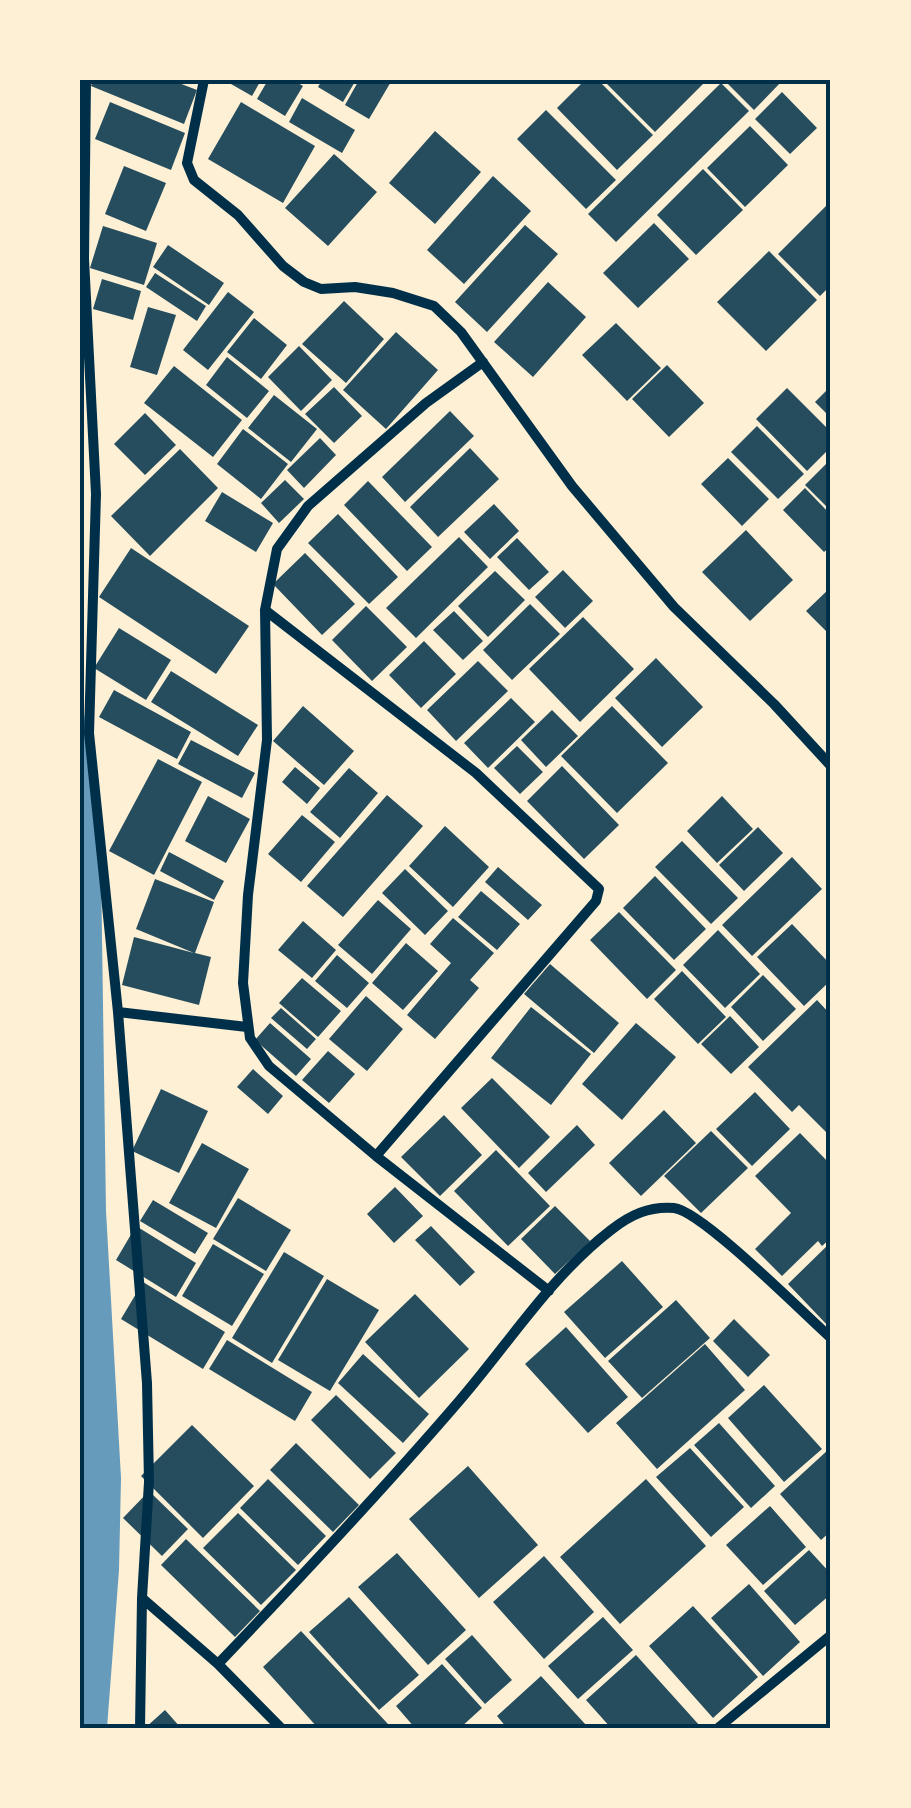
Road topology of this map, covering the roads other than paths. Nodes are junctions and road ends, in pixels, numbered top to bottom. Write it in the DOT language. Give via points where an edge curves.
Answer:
graph roads {
  1 [pos="86,80"];
  2 [pos="204,80"];
  3 [pos="483,362"];
  4 [pos="264,610"];
  5 [pos="831,766"];
  6 [pos="118,1012"];
  7 [pos="247,1026"];
  8 [pos="376,1156"];
  9 [pos="549,1291"];
  10 [pos="831,1338"];
  11 [pos="142,1598"];
  12 [pos="831,1635"];
  13 [pos="218,1664"];
  14 [pos="140,1728"];
  15 [pos="281,1728"];
  16 [pos="718,1728"];
  1 -- 6 [label="street" via="84,259 96,494 89,733"];
  2 -- 3 [label="street" via="187,163 194,180 238,215 293,275 321,289 354,286 434,306"];
  3 -- 4 [label="street" via="308,506 277,549"];
  3 -- 5 [label="street" via="572,486 674,607"];
  4 -- 7 [label="street" via="267,740 248,895"];
  4 -- 8 [label="street" via="476,772 599,888 596,901"];
  6 -- 7 [label="street"];
  6 -- 11 [label="street" via="147,1383"];
  7 -- 8 [label="street" via="269,1066"];
  8 -- 9 [label="street"];
  9 -- 10 [label="street" via="628,1218 651,1208 679,1208"];
  9 -- 13 [label="street" via="378,1496"];
  11 -- 13 [label="street"];
  11 -- 14 [label="street"];
  12 -- 16 [label="street"];
  13 -- 15 [label="street"];
}
